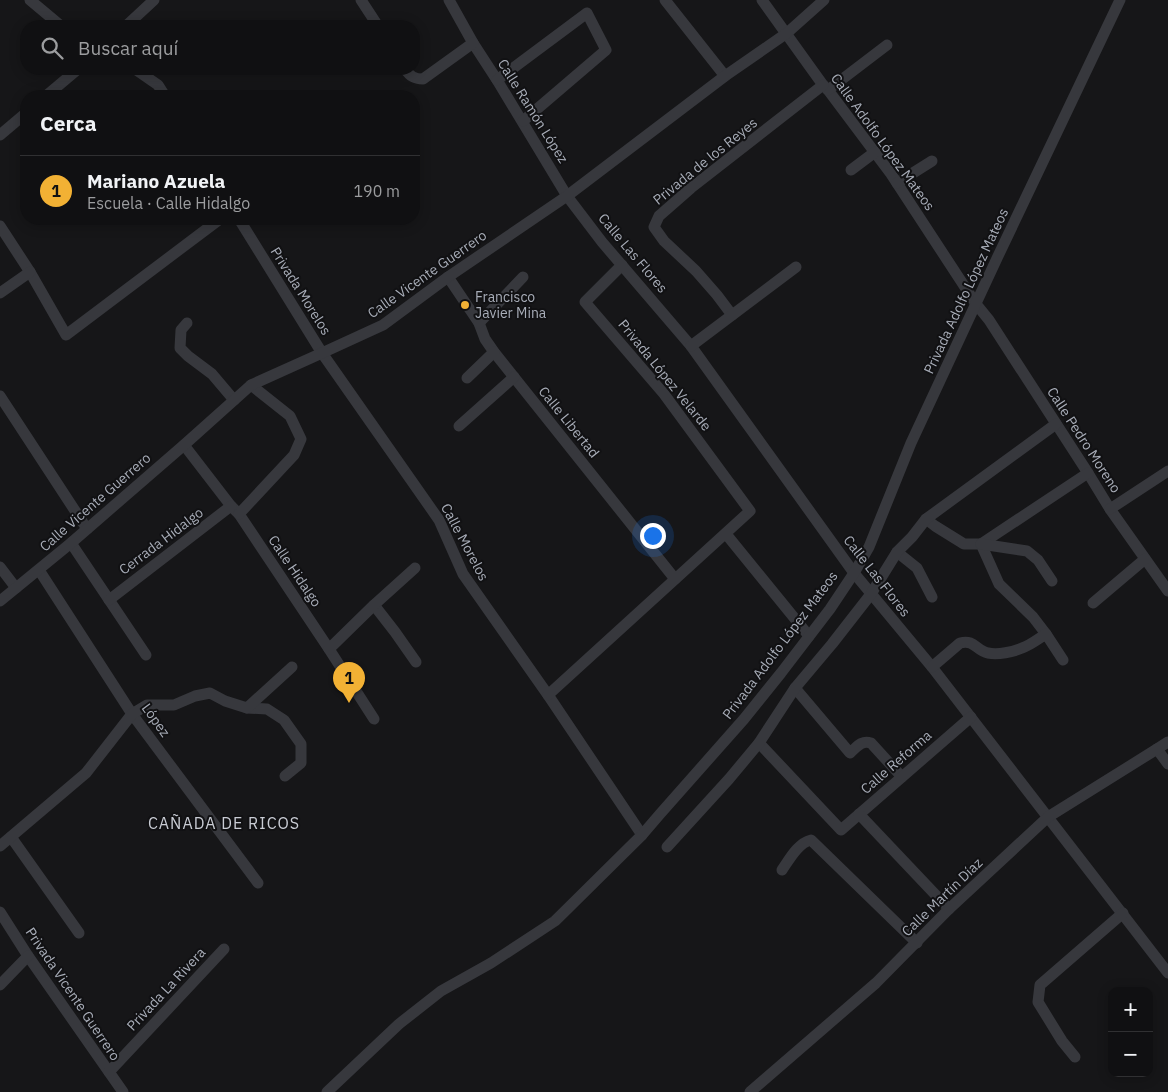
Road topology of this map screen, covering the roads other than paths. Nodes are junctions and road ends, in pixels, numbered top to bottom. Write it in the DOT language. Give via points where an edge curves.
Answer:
graph roads {
  1 [pos="30,0"];
  2 [pos="154,0"];
  3 [pos="361,0"];
  4 [pos="449,0"];
  5 [pos="665,0"];
  6 [pos="762,0"];
  7 [pos="824,0"];
  8 [pos="1120,0"];
  9 [pos="54,20"];
  10 [pos="132,20"];
  11 [pos="374,20"];
  12 [pos="787,33"];
  13 [pos="472,42"];
  14 [pos="887,44"];
  15 [pos="71,75"];
  16 [pos="144,75"];
  17 [pos="410,75"];
  18 [pos="725,76"];
  19 [pos="497,80"];
  20 [pos="826,88"];
  21 [pos="53,90"];
  22 [pos="161,90"];
  23 [pos="20,117"];
  24 [pos="523,122"];
  25 [pos="0,135"];
  26 [pos="875,152"];
  27 [pos="932,161"];
  28 [pos="851,170"];
  29 [pos="897,183"];
  30 [pos="567,196"];
  31 [pos="212,225"];
  32 [pos="243,225"];
  33 [pos="0,226"];
  34 [pos="622,265"];
  35 [pos="796,267"];
  36 [pos="30,272"];
  37 [pos="448,277"];
  38 [pos="523,277"];
  39 [pos="0,293"];
  40 [pos="976,304"];
  41 [pos="732,315"];
  42 [pos="187,323"];
  43 [pos="479,323"];
  44 [pos="691,346"];
  45 [pos="494,352"];
  46 [pos="322,354"];
  47 [pos="467,378"];
  48 [pos="514,378"];
  49 [pos="251,384"];
  50 [pos="0,396"];
  51 [pos="234,400"];
  52 [pos="1056,424"];
  53 [pos="459,426"];
  54 [pos="184,445"];
  55 [pos="1168,471"];
  56 [pos="1088,473"];
  57 [pos="1110,509"];
  58 [pos="235,510"];
  59 [pos="926,519"];
  60 [pos="87,529"];
  61 [pos="726,534"];
  62 [pos="71,544"];
  63 [pos="981,544"];
  64 [pos="897,552"];
  65 [pos="1145,559"];
  66 [pos="0,566"];
  67 [pos="415,568"];
  68 [pos="38,570"];
  69 [pos="856,575"];
  70 [pos="675,579"];
  71 [pos="1052,581"];
  72 [pos="16,588"];
  73 [pos="1168,592"];
  74 [pos="869,593"];
  75 [pos="932,597"];
  76 [pos="109,600"];
  77 [pos="0,602"];
  78 [pos="1093,603"];
  79 [pos="374,605"];
  80 [pos="1046,634"];
  81 [pos="809,636"];
  82 [pos="329,649"];
  83 [pos="146,655"];
  84 [pos="1063,660"];
  85 [pos="416,662"];
  86 [pos="292,667"];
  87 [pos="932,667"];
  88 [pos="795,688"];
  89 [pos="548,695"];
  90 [pos="247,708"];
  91 [pos="132,714"];
  92 [pos="970,717"];
  93 [pos="374,719"];
  94 [pos="1168,742"];
  95 [pos="759,743"];
  96 [pos="1157,749"];
  97 [pos="1168,764"];
  98 [pos="285,776"];
  99 [pos="902,777"];
  100 [pos="859,814"];
  101 [pos="1048,817"];
  102 [pos="642,835"];
  103 [pos="11,837"];
  104 [pos="0,846"];
  105 [pos="667,847"];
  106 [pos="782,870"];
  107 [pos="258,883"];
  108 [pos="949,910"];
  109 [pos="0,912"];
  110 [pos="1123,913"];
  111 [pos="78,933"];
  112 [pos="917,943"];
  113 [pos="224,949"];
  114 [pos="28,956"];
  115 [pos="1168,973"];
  116 [pos="0,985"];
  117 [pos="1075,1057"];
  118 [pos="109,1072"];
  119 [pos="123,1092"];
  120 [pos="327,1092"];
  121 [pos="750,1092"];
  1 -- 9 [label="street"];
  2 -- 10 [label="street"];
  3 -- 11 [label="street"];
  4 -- 13 [label="street, Calle Ramón López"];
  5 -- 18 [label="street"];
  6 -- 12 [label="street, Calle Adolfo López Mateos"];
  7 -- 12 [label="street, Calle Vicente Guerrero"];
  8 -- 40 [label="street, Privada Adolfo López Mateos"];
  12 -- 18 [label="street, Calle Vicente Guerrero"];
  12 -- 20 [label="street, Calle Adolfo López Mateos"];
  13 -- 17 [label="street" via="423,79"];
  13 -- 19 [label="street, Calle Ramón López"];
  14 -- 20 [label="street"];
  15 -- 21 [label="street"];
  16 -- 22 [label="street"];
  18 -- 30 [label="street, Calle Vicente Guerrero"];
  19 -- 24 [label="street, Calle Ramón López"];
  19 -- 24 [label="street" via="587,14 606,50"];
  20 -- 26 [label="street, Calle Adolfo López Mateos"];
  20 -- 41 [label="street, Privada de los Reyes" via="690,188 659,216 654,227"];
  23 -- 25 [label="street"];
  24 -- 30 [label="street, Calle Ramón López"];
  26 -- 28 [label="street"];
  26 -- 29 [label="street, Calle Adolfo López Mateos"];
  27 -- 29 [label="street"];
  29 -- 40 [label="street, Calle Adolfo López Mateos"];
  30 -- 34 [label="street, Calle Las Flores"];
  30 -- 37 [label="street, Calle Vicente Guerrero"];
  31 -- 36 [label="street" via="66,335"];
  32 -- 46 [label="street, Privada Morelos"];
  33 -- 36 [label="street"];
  34 -- 44 [label="street, Calle Las Flores"];
  34 -- 61 [label="street, Privada López Velarde" via="585,302 664,394 750,511"];
  35 -- 41 [label="street"];
  36 -- 39 [label="street"];
  37 -- 43 [label="street, Calle Libertad"];
  37 -- 46 [label="street, Calle Vicente Guerrero" via="383,325"];
  38 -- 43 [label="street"];
  40 -- 52 [label="street, Calle Pedro Moreno"];
  40 -- 69 [label="street, Privada Adolfo López Mateos" via="911,443"];
  41 -- 44 [label="street"];
  42 -- 51 [label="street" via="181,330 180,348 212,374"];
  43 -- 45 [label="street, Calle Libertad"];
  44 -- 69 [label="street, Calle Las Flores"];
  45 -- 47 [label="street"];
  45 -- 48 [label="street, Calle Libertad"];
  46 -- 49 [label="street, Calle Vicente Guerrero"];
  46 -- 89 [label="street, Calle Morelos" via="439,520 463,574"];
  48 -- 53 [label="street"];
  48 -- 70 [label="street, Calle Libertad"];
  49 -- 51 [label="street, Calle Vicente Guerrero"];
  49 -- 58 [label="street, Cerrada Hidalgo" via="290,416 301,439 294,455"];
  50 -- 60 [label="street"];
  51 -- 54 [label="street, Calle Vicente Guerrero"];
  52 -- 56 [label="street, Calle Pedro Moreno"];
  52 -- 59 [label="street"];
  54 -- 58 [label="street, Calle Hidalgo"];
  54 -- 60 [label="street, Calle Vicente Guerrero"];
  55 -- 57 [label="street"];
  56 -- 57 [label="street, Calle Pedro Moreno"];
  56 -- 63 [label="street"];
  57 -- 65 [label="street, Calle Pedro Moreno"];
  58 -- 76 [label="street, Cerrada Hidalgo"];
  58 -- 82 [label="street, Calle Hidalgo"];
  59 -- 63 [label="street" via="964,544"];
  59 -- 64 [label="street"];
  60 -- 62 [label="street, Calle Vicente Guerrero"];
  61 -- 70 [label="street"];
  61 -- 81 [label="street"];
  62 -- 68 [label="street, Calle Vicente Guerrero"];
  62 -- 76 [label="street"];
  63 -- 71 [label="street" via="1027,551 1038,560"];
  63 -- 80 [label="street" via="999,584 1034,617"];
  64 -- 74 [label="street"];
  64 -- 75 [label="street" via="917,568"];
  65 -- 73 [label="street, Calle Pedro Moreno"];
  65 -- 78 [label="street"];
  66 -- 72 [label="street"];
  67 -- 79 [label="street"];
  68 -- 72 [label="street, Calle Vicente Guerrero"];
  68 -- 91 [label="street, López"];
  69 -- 74 [label="street, Calle Las Flores"];
  69 -- 81 [label="street, Privada Adolfo López Mateos"];
  70 -- 89 [label="street"];
  72 -- 77 [label="street, Calle Vicente Guerrero"];
  74 -- 87 [label="street, Calle Las Flores"];
  74 -- 88 [label="street"];
  76 -- 83 [label="street"];
  79 -- 82 [label="street"];
  79 -- 85 [label="street"];
  80 -- 84 [label="street"];
  80 -- 87 [label="street" via="1023,648 1002,653 986,653 974,644 960,643"];
  81 -- 102 [label="street, Privada Adolfo López Mateos" via="744,719"];
  82 -- 93 [label="street, Calle Hidalgo"];
  86 -- 90 [label="street"];
  87 -- 92 [label="street, Calle Las Flores"];
  88 -- 95 [label="street"];
  88 -- 99 [label="street" via="850,753 861,743 871,743"];
  89 -- 102 [label="street, Calle Morelos"];
  90 -- 91 [label="street" via="210,693 174,705 147,705"];
  90 -- 98 [label="street" via="267,709 284,720 301,744 301,763"];
  91 -- 103 [label="street" via="86,773"];
  91 -- 107 [label="street, López"];
  92 -- 99 [label="street, Calle Reforma"];
  92 -- 101 [label="street, Calle Las Flores"];
  94 -- 96 [label="street, Calle Martín Díaz"];
  95 -- 100 [label="street, Calle Reforma" via="841,830"];
  95 -- 105 [label="street"];
  96 -- 97 [label="street"];
  96 -- 101 [label="street, Calle Martín Díaz"];
  99 -- 100 [label="street, Calle Reforma"];
  100 -- 108 [label="street"];
  101 -- 108 [label="street, Calle Martín Díaz"];
  101 -- 110 [label="street, Calle Las Flores"];
  102 -- 120 [label="street, Privada Adolfo López Mateos" via="555,921 441,991 398,1024"];
  103 -- 104 [label="street"];
  103 -- 111 [label="street"];
  106 -- 112 [label="street" via="798,848 811,840"];
  108 -- 112 [label="street, Calle Martín Díaz"];
  109 -- 114 [label="street, Privada Vicente Guerrero"];
  110 -- 115 [label="street, Calle Las Flores"];
  110 -- 117 [label="street" via="1040,985 1038,1002"];
  112 -- 121 [label="street, Calle Martín Díaz" via="876,983"];
  113 -- 118 [label="street, Privada La Rivera"];
  114 -- 116 [label="street"];
  114 -- 118 [label="street, Privada Vicente Guerrero"];
  118 -- 119 [label="street, Privada Vicente Guerrero"];
}
